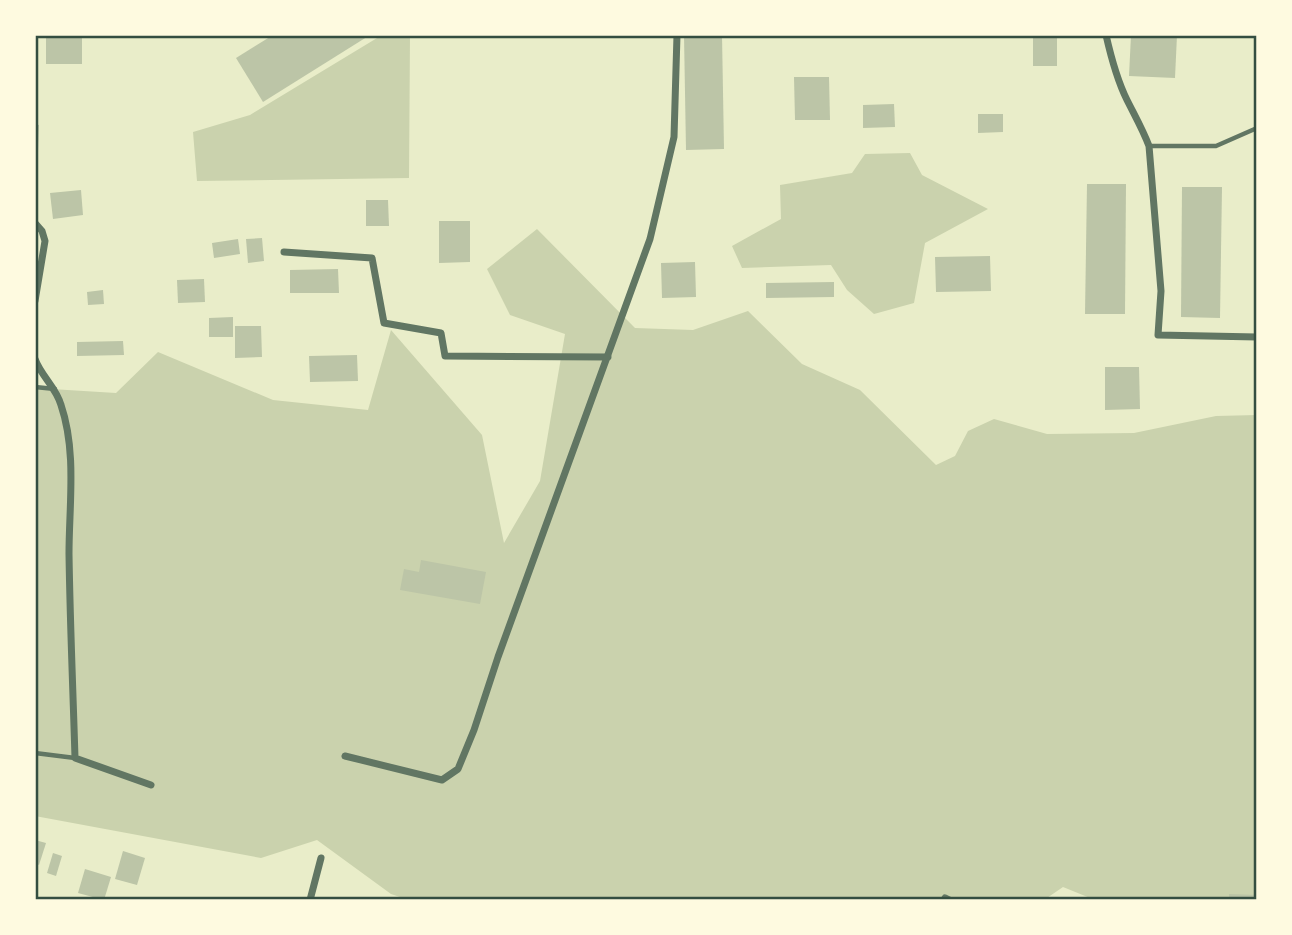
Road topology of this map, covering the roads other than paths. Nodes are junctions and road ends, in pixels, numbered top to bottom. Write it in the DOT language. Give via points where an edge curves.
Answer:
graph roads {
  1 [pos="677,35"];
  2 [pos="1106,35"];
  3 [pos="1257,128"];
  4 [pos="1149,146"];
  5 [pos="35,223"];
  6 [pos="284,252"];
  7 [pos="35,301"];
  8 [pos="1257,337"];
  9 [pos="608,357"];
  10 [pos="35,359"];
  11 [pos="35,387"];
  12 [pos="55,389"];
  13 [pos="35,753"];
  14 [pos="345,756"];
  15 [pos="75,758"];
  16 [pos="151,785"];
  17 [pos="321,858"];
  18 [pos="310,900"];
  1 -- 9 [label="street" via="674,137 650,239"];
  2 -- 4 [label="street" via="1113,65"];
  3 -- 4 [label="lane" via="1216,146"];
  4 -- 8 [label="street" via="1160,291 1158,335"];
  5 -- 7 [label="street" via="45,241"];
  6 -- 9 [label="street" via="372,258 384,323 441,333 445,356"];
  9 -- 14 [label="street" via="457,769 442,780"];
  10 -- 12 [label="street"];
  11 -- 12 [label="lane"];
  12 -- 15 [label="street" via="71,444"];
  13 -- 15 [label="lane"];
  15 -- 16 [label="street"];
  17 -- 18 [label="street"];
}
